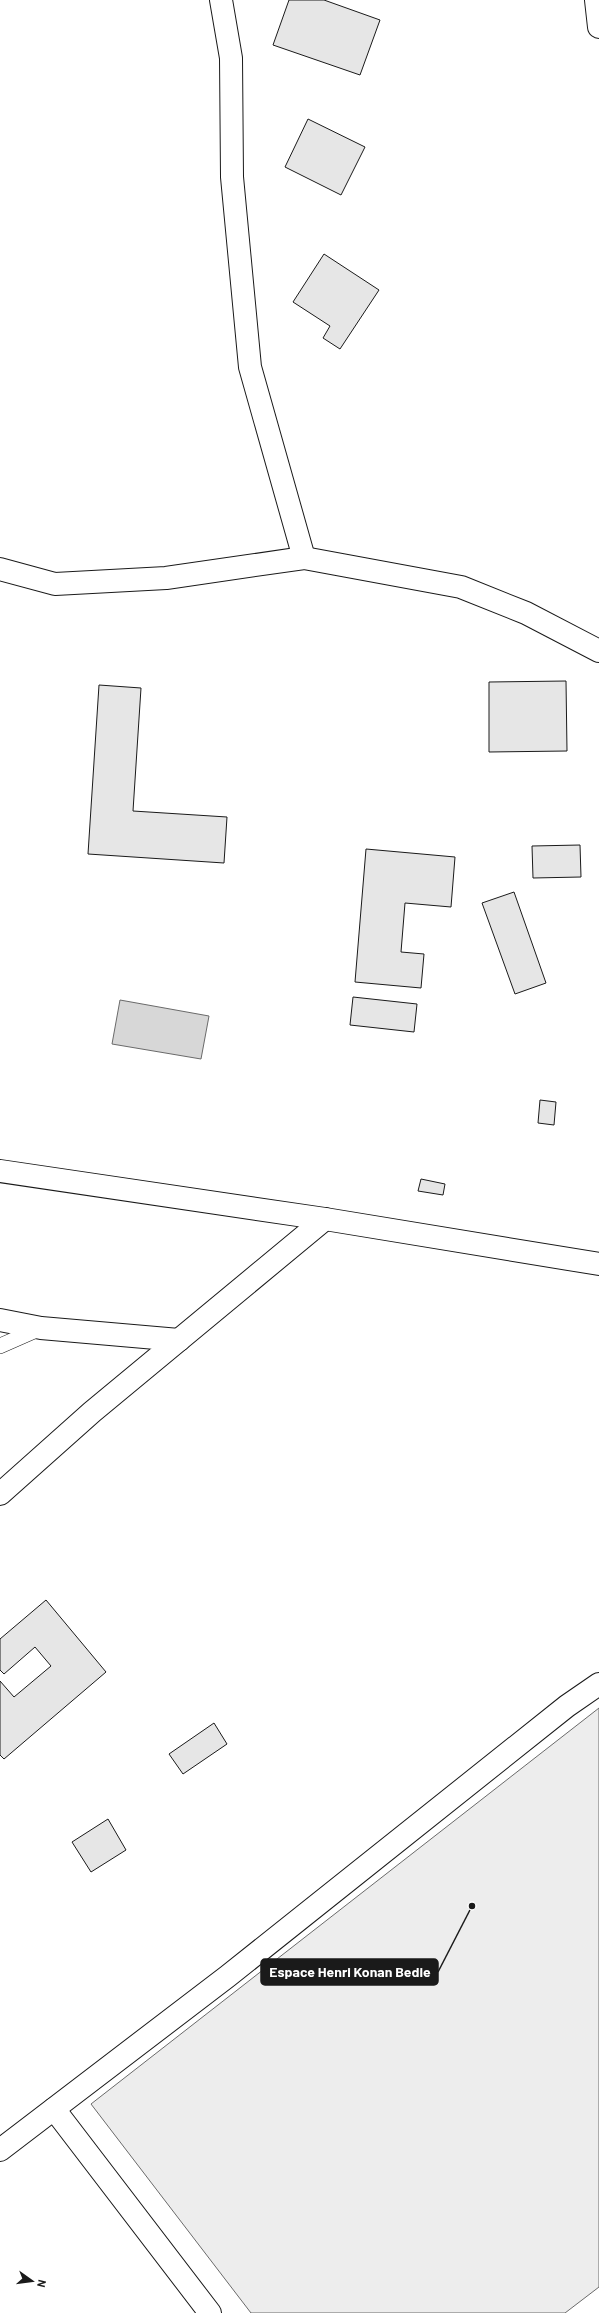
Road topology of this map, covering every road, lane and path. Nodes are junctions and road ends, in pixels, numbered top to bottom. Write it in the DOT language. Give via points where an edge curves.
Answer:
graph roads {
  1 [pos="221,0"];
  2 [pos="596,0"];
  3 [pos="599,27"];
  4 [pos="304,558"];
  5 [pos="0,569"];
  6 [pos="599,651"];
  7 [pos="0,1171"];
  8 [pos="325,1218"];
  9 [pos="599,1264"];
  10 [pos="0,1320"];
  11 [pos="41,1328"];
  12 [pos="179,1340"];
  13 [pos="0,1346"];
  14 [pos="0,1494"];
  15 [pos="599,1684"];
  16 [pos="54,2109"];
  17 [pos="0,2150"];
  18 [pos="210,2313"];
  1 -- 4 [label="street" via="231,58 232,177 250,367"];
  2 -- 3 [label="street"];
  4 -- 5 [label="street" via="166,578 56,584"];
  4 -- 6 [label="street" via="461,587 526,613"];
  7 -- 8 [label="street"];
  8 -- 9 [label="street"];
  8 -- 12 [label="street"];
  10 -- 11 [label="street"];
  11 -- 12 [label="street"];
  11 -- 13 [label="lane"];
  12 -- 14 [label="street" via="92,1412"];
  15 -- 16 [label="street" via="567,1706 228,1976"];
  16 -- 17 [label="street"];
  16 -- 18 [label="street"];
}
